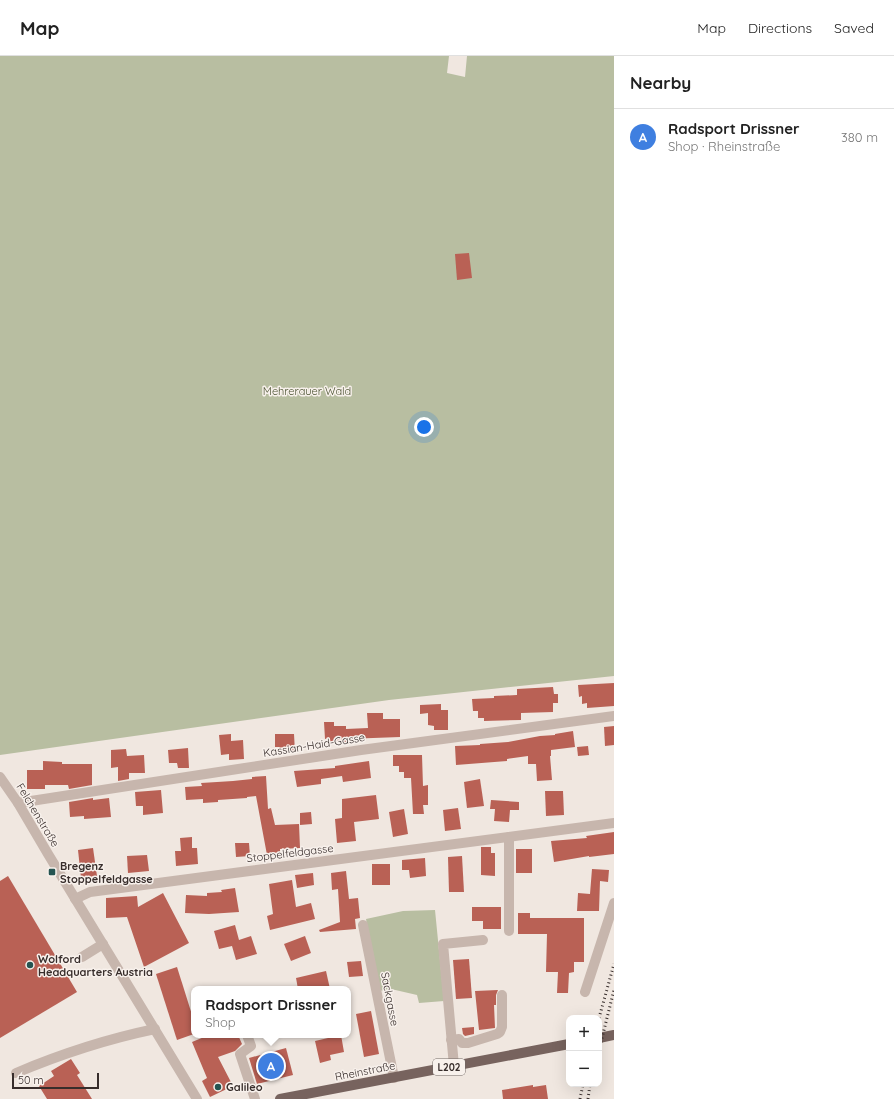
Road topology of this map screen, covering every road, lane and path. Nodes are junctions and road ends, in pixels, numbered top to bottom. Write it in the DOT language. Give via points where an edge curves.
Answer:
graph roads {
  1 [pos="614,716"];
  2 [pos="0,777"];
  3 [pos="18,803"];
  4 [pos="614,823"];
  5 [pos="509,837"];
  6 [pos="75,899"];
  7 [pos="614,903"];
  8 [pos="363,925"];
  9 [pos="509,931"];
  10 [pos="483,940"];
  11 [pos="103,944"];
  12 [pos="82,957"];
  13 [pos="585,992"];
  14 [pos="502,995"];
  15 [pos="155,1030"];
  16 [pos="614,1035"];
  17 [pos="602,1037"];
  18 [pos="248,1038"];
  19 [pos="451,1040"];
  20 [pos="566,1045"];
  21 [pos="454,1066"];
  22 [pos="16,1073"];
  23 [pos="394,1078"];
  24 [pos="197,1099"];
  25 [pos="255,1099"];
  26 [pos="280,1099"];
  1 -- 3 [label="street, Kassian-Haid-Gasse" via="362,750"];
  2 -- 3 [label="street, Felchenstraße"];
  3 -- 6 [label="street, Felchenstraße"];
  4 -- 5 [label="street, Stoppelfeldgasse"];
  5 -- 6 [label="street, Stoppelfeldgasse" via="90,892"];
  5 -- 9 [label="street"];
  6 -- 11 [label="street, Felchenstraße"];
  7 -- 13 [label="street"];
  8 -- 23 [label="street, Sackgasse"];
  10 -- 19 [label="street" via="443,944"];
  11 -- 12 [label="street"];
  11 -- 15 [label="street, Felchenstraße"];
  14 -- 19 [label="street" via="500,1032 468,1043 462,1043 459,1039"];
  15 -- 22 [label="street" via="99,1043"];
  15 -- 24 [label="street, Felchenstraße"];
  16 -- 17 [label="main road"];
  18 -- 25 [label="street" via="251,1046 240,1054"];
  19 -- 21 [label="street"];
  20 -- 21 [label="main road, Rheinstraße / L202"];
  21 -- 23 [label="main road, Rheinstraße / L202"];
  23 -- 26 [label="main road, Rheinstraße / L202"];
}
